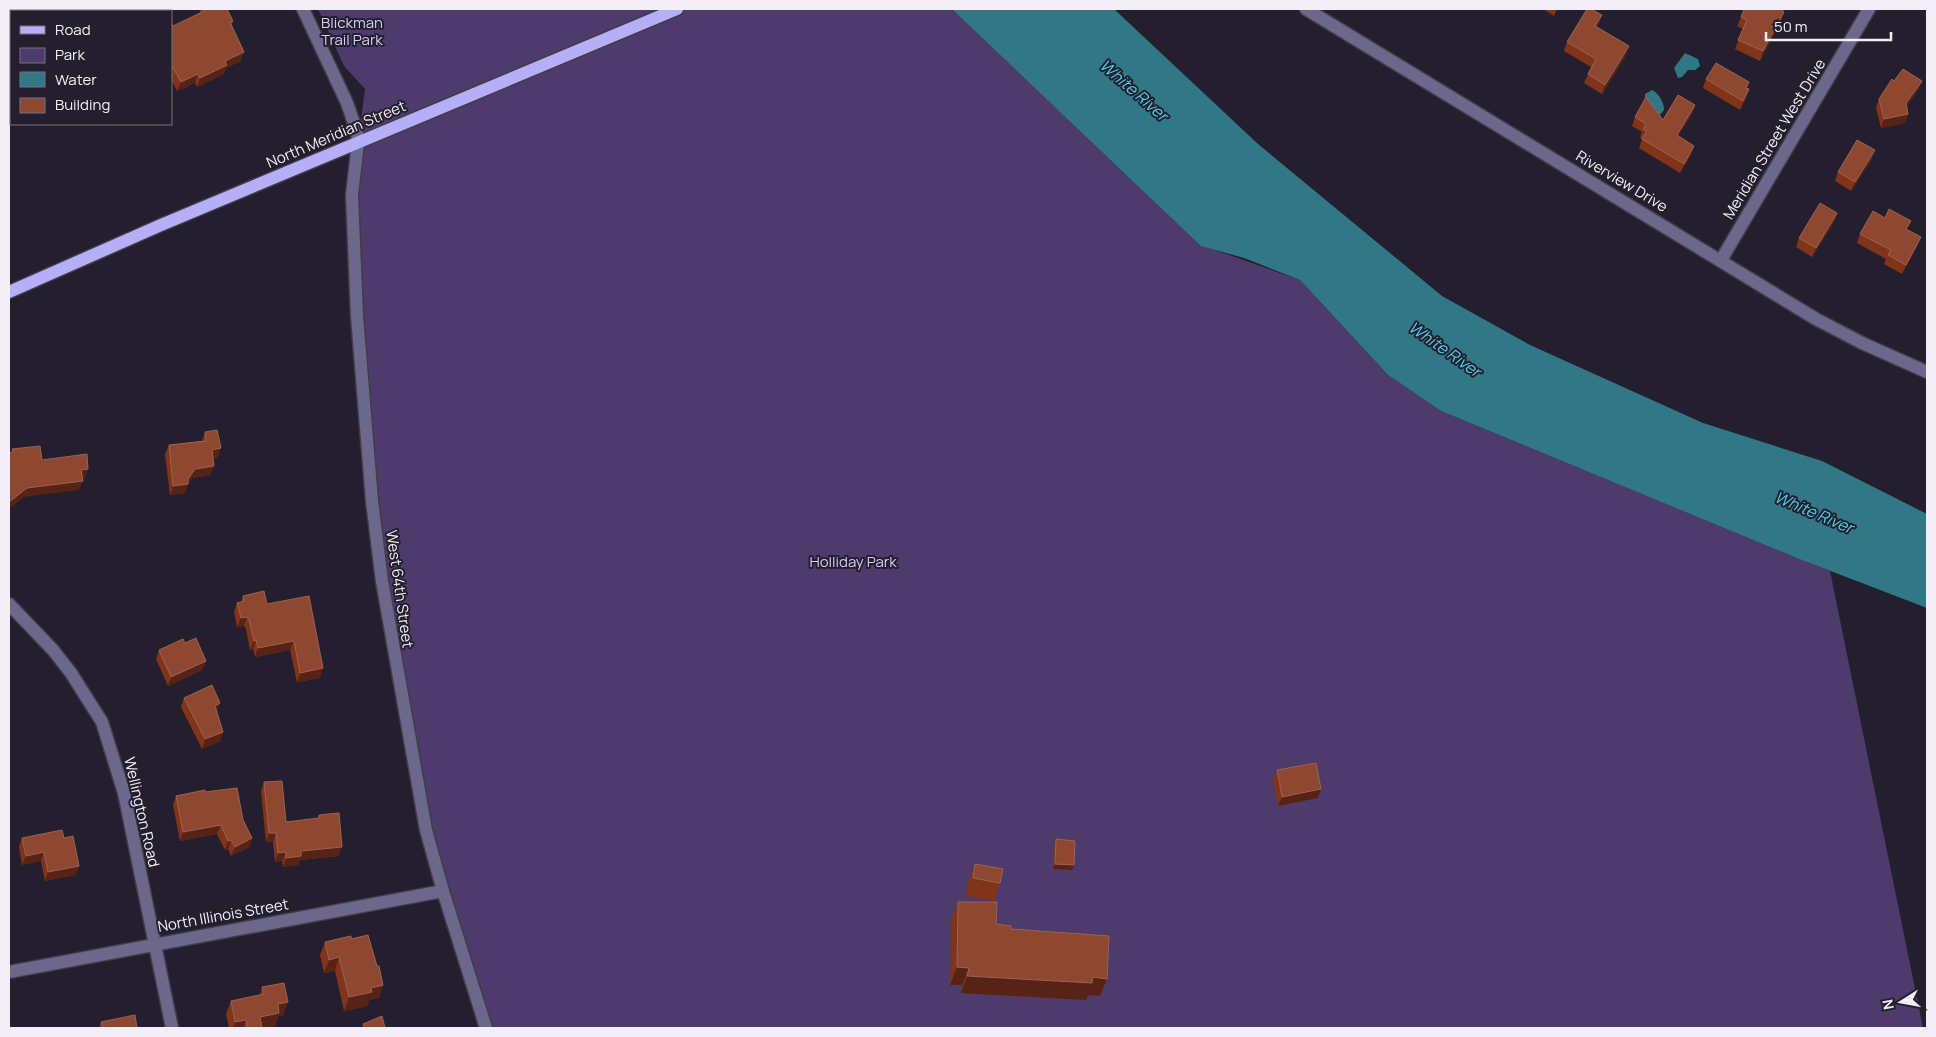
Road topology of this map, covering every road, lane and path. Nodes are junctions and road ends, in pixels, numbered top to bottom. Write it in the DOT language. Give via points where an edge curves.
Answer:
graph roads {
  1 [pos="304,9"];
  2 [pos="676,9"];
  3 [pos="1306,9"];
  4 [pos="1869,9"];
  5 [pos="358,143"];
  6 [pos="1721,260"];
  7 [pos="9,292"];
  8 [pos="1927,372"];
  9 [pos="9,604"];
  10 [pos="443,891"];
  11 [pos="153,944"];
  12 [pos="9,972"];
  13 [pos="172,1028"];
  14 [pos="486,1028"];
  1 -- 5 [label="street" via="347,103"];
  2 -- 5 [label="main road, North Meridian Street"];
  3 -- 6 [label="street, Riverview Drive"];
  4 -- 6 [label="street, Meridian Street West Drive"];
  5 -- 7 [label="main road, North Meridian Street"];
  5 -- 10 [label="street, West 64th Street" via="352,195 356,307 372,501 387,617 416,784"];
  6 -- 8 [label="street, Riverview Drive" via="1823,323"];
  9 -- 11 [label="street, Wellington Road" via="72,674 102,722 124,793"];
  10 -- 11 [label="street, North Illinois Street"];
  10 -- 14 [label="street, West 64th Street"];
  11 -- 12 [label="street, North Illinois Street"];
  11 -- 13 [label="street, Wellington Road"];
}
